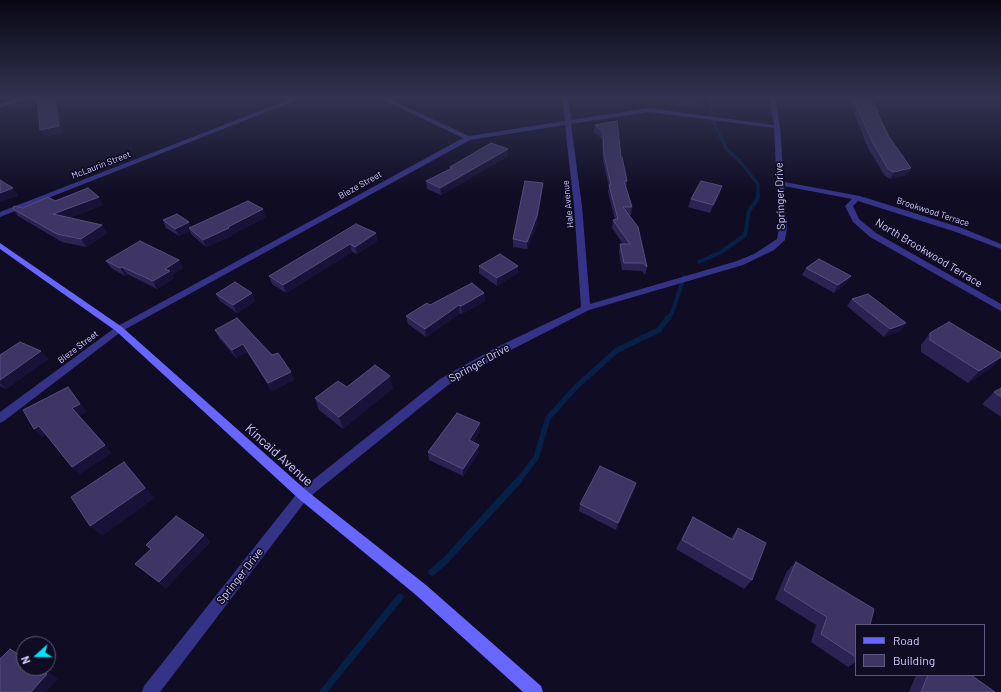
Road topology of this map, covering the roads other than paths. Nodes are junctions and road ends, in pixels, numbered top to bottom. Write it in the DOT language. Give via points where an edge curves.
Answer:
graph roads {
  1 [pos="216,130"];
  2 [pos="451,130"];
  3 [pos="517,130"];
  4 [pos="570,130"];
  5 [pos="777,130"];
  6 [pos="468,138"];
  7 [pos="780,183"];
  8 [pos="858,198"];
  9 [pos="0,215"];
  10 [pos="0,245"];
  11 [pos="1001,248"];
  12 [pos="586,308"];
  13 [pos="1001,308"];
  14 [pos="119,329"];
  15 [pos="0,418"];
  16 [pos="302,496"];
  17 [pos="150,692"];
  18 [pos="535,692"];
  1 -- 9 [label="street, McLaurin Street"];
  2 -- 6 [label="street"];
  3 -- 6 [label="street, Bieze Street"];
  4 -- 12 [label="street, Hale Avenue"];
  5 -- 7 [label="street, Springer Drive"];
  6 -- 14 [label="street, Bieze Street"];
  7 -- 8 [label="street"];
  7 -- 12 [label="street, Springer Drive" via="783,228 781,240 771,248 740,263"];
  8 -- 11 [label="street, Brookwood Terrace" via="959,230"];
  8 -- 13 [label="street, North Brookwood Terrace" via="849,206 856,220 873,235"];
  10 -- 14 [label="street, Kincaid Avenue"];
  12 -- 16 [label="street, Springer Drive" via="499,350 444,382"];
  14 -- 15 [label="street, Bieze Street"];
  14 -- 16 [label="street, Kincaid Avenue"];
  16 -- 17 [label="street, Springer Drive"];
  16 -- 18 [label="street, Kincaid Avenue" via="422,590"];
}
